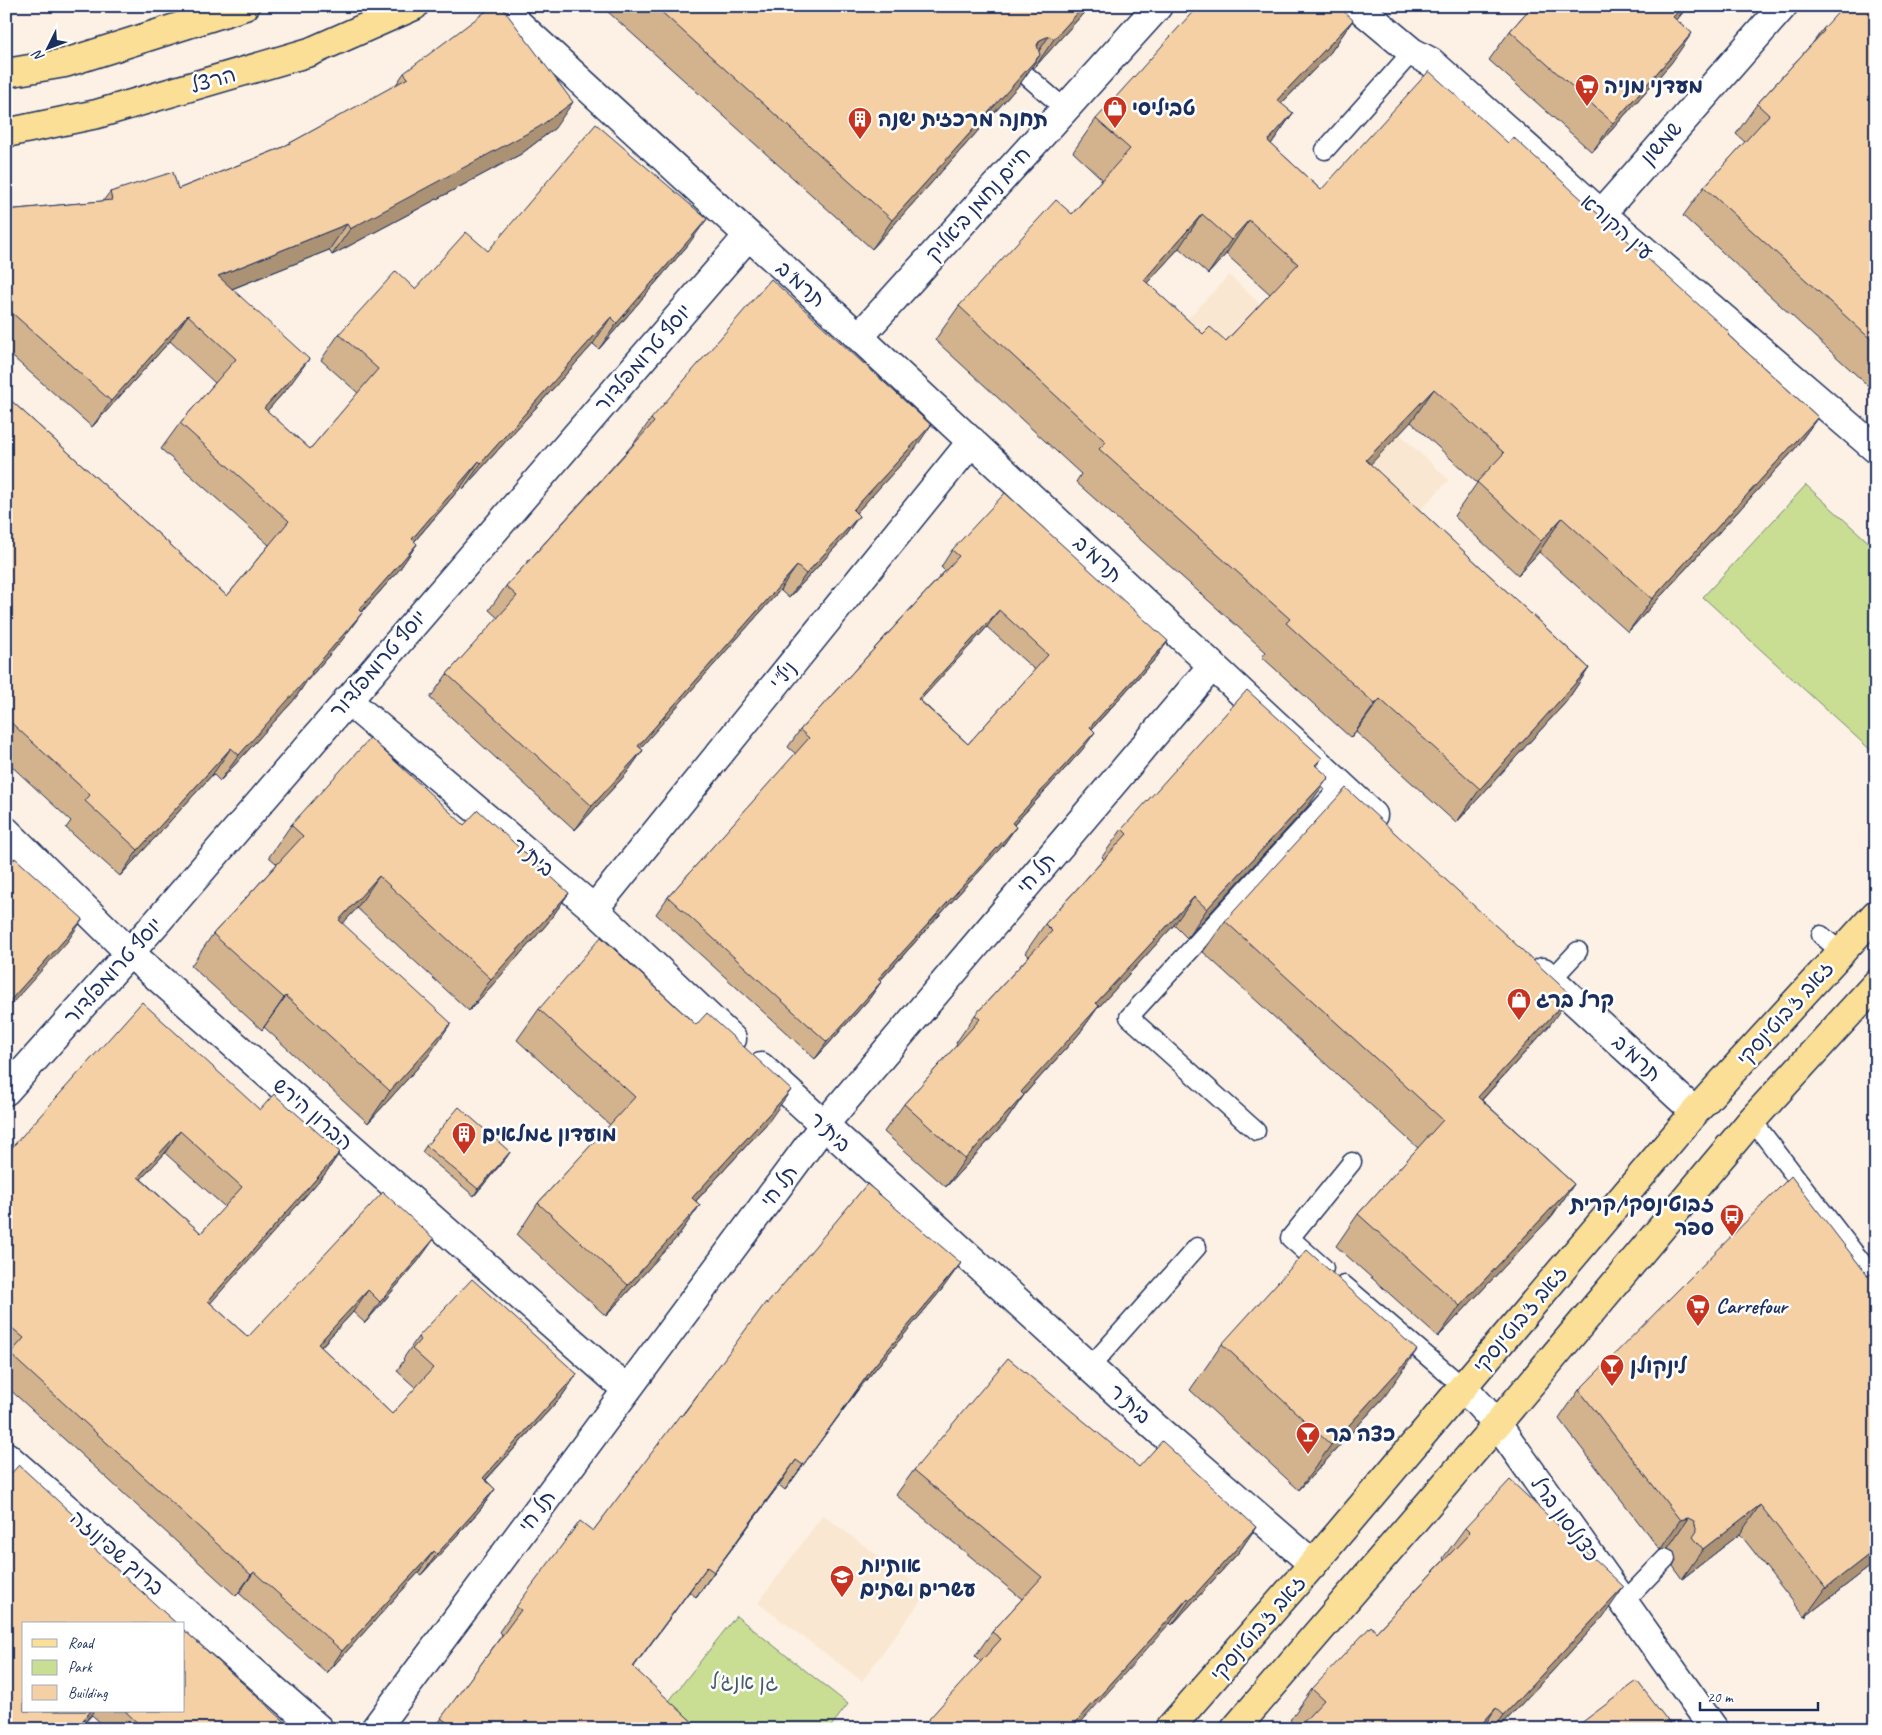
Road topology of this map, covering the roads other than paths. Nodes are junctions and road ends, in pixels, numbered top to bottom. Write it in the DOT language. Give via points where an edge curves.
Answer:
graph roads {
  1 [pos="245,6"];
  2 [pos="414,6"];
  3 [pos="499,6"];
  4 [pos="1158,6"];
  5 [pos="1356,6"];
  6 [pos="1783,6"];
  7 [pos="1412,52"];
  8 [pos="6,73"];
  9 [pos="1027,76"];
  10 [pos="1064,108"];
  11 [pos="6,133"];
  12 [pos="1325,150"];
  13 [pos="1601,214"];
  14 [pos="748,236"];
  15 [pos="859,336"];
  16 [pos="972,441"];
  17 [pos="1876,449"];
  18 [pos="1212,666"];
  19 [pos="346,700"];
  20 [pos="1342,786"];
  21 [pos="6,831"];
  22 [pos="1392,832"];
  23 [pos="594,909"];
  24 [pos="1876,914"];
  25 [pos="1578,951"];
  26 [pos="130,953"];
  27 [pos="1522,953"];
  28 [pos="1551,980"];
  29 [pos="1876,984"];
  30 [pos="6,1091"];
  31 [pos="1695,1112"];
  32 [pos="1752,1120"];
  33 [pos="823,1126"];
  34 [pos="1256,1131"];
  35 [pos="1352,1162"];
  36 [pos="1197,1247"];
  37 [pos="1876,1281"];
  38 [pos="1090,1367"];
  39 [pos="1463,1387"];
  40 [pos="627,1390"];
  41 [pos="1497,1424"];
  42 [pos="6,1456"];
  43 [pos="1666,1558"];
  44 [pos="1314,1564"];
  45 [pos="1624,1602"];
  46 [pos="319,1729"];
  47 [pos="375,1729"];
  48 [pos="1170,1729"];
  49 [pos="1235,1729"];
  50 [pos="1714,1729"];
  1 -- 8 [label="main road" via="65,63"];
  2 -- 11 [label="main road, הרצל" via="310,52 96,114"];
  3 -- 14 [label="street, תרמ\"ב"];
  4 -- 10 [label="street, חיים נחמן ביאליק"];
  5 -- 7 [label="street, עין הקורא"];
  6 -- 13 [label="street, שמשון"];
  7 -- 12 [label="lane"];
  7 -- 13 [label="street, עין הקורא" via="1431,62"];
  9 -- 10 [label="lane"];
  10 -- 15 [label="street, חיים נחמן ביאליק"];
  13 -- 17 [label="street, עין הקורא"];
  14 -- 15 [label="street, תרמ\"ב"];
  14 -- 19 [label="street, יוסף טרומפלדור"];
  15 -- 16 [label="street, תרמ\"ב"];
  16 -- 18 [label="street, תרמ\"ב"];
  16 -- 23 [label="street, ניל\"י"];
  18 -- 20 [label="street, תרמ\"ב"];
  18 -- 33 [label="street, תל חי"];
  19 -- 23 [label="street, בית\"ר"];
  19 -- 26 [label="street, יוסף טרומפלדור"];
  20 -- 22 [label="street, תרמ\"ב"];
  20 -- 34 [label="lane" via="1129,1017"];
  21 -- 26 [label="street, הברון הירש"];
  23 -- 33 [label="street, בית\"ר"];
  24 -- 31 [label="main road, זאב ז'בוטינסקי" via="1831,943"];
  25 -- 28 [label="lane"];
  26 -- 30 [label="street, יוסף טרומפלדור"];
  26 -- 40 [label="street, הברון הירש"];
  27 -- 28 [label="street, תרמ\"ב"];
  28 -- 31 [label="street, תרמ\"ב"];
  29 -- 32 [label="main road"];
  31 -- 39 [label="main road, זאב ז'בוטינסקי"];
  32 -- 37 [label="lane"];
  32 -- 41 [label="main road"];
  33 -- 38 [label="street, בית\"ר"];
  33 -- 40 [label="street, תל חי"];
  35 -- 39 [label="lane" via="1290,1238"];
  36 -- 38 [label="lane"];
  38 -- 44 [label="street, בית\"ר"];
  39 -- 41 [label="street, כצנלסון ברל"];
  39 -- 44 [label="main road, זאב ז'בוטינסקי"];
  40 -- 47 [label="street, תל חי"];
  41 -- 45 [label="street, כצנלסון ברל"];
  41 -- 49 [label="main road"];
  42 -- 46 [label="street, ברוך שפינוזה"];
  43 -- 45 [label="lane"];
  44 -- 48 [label="main road, זאב ז'בוטינסקי"];
  45 -- 50 [label="street, כצנלסון ברל"];
}
